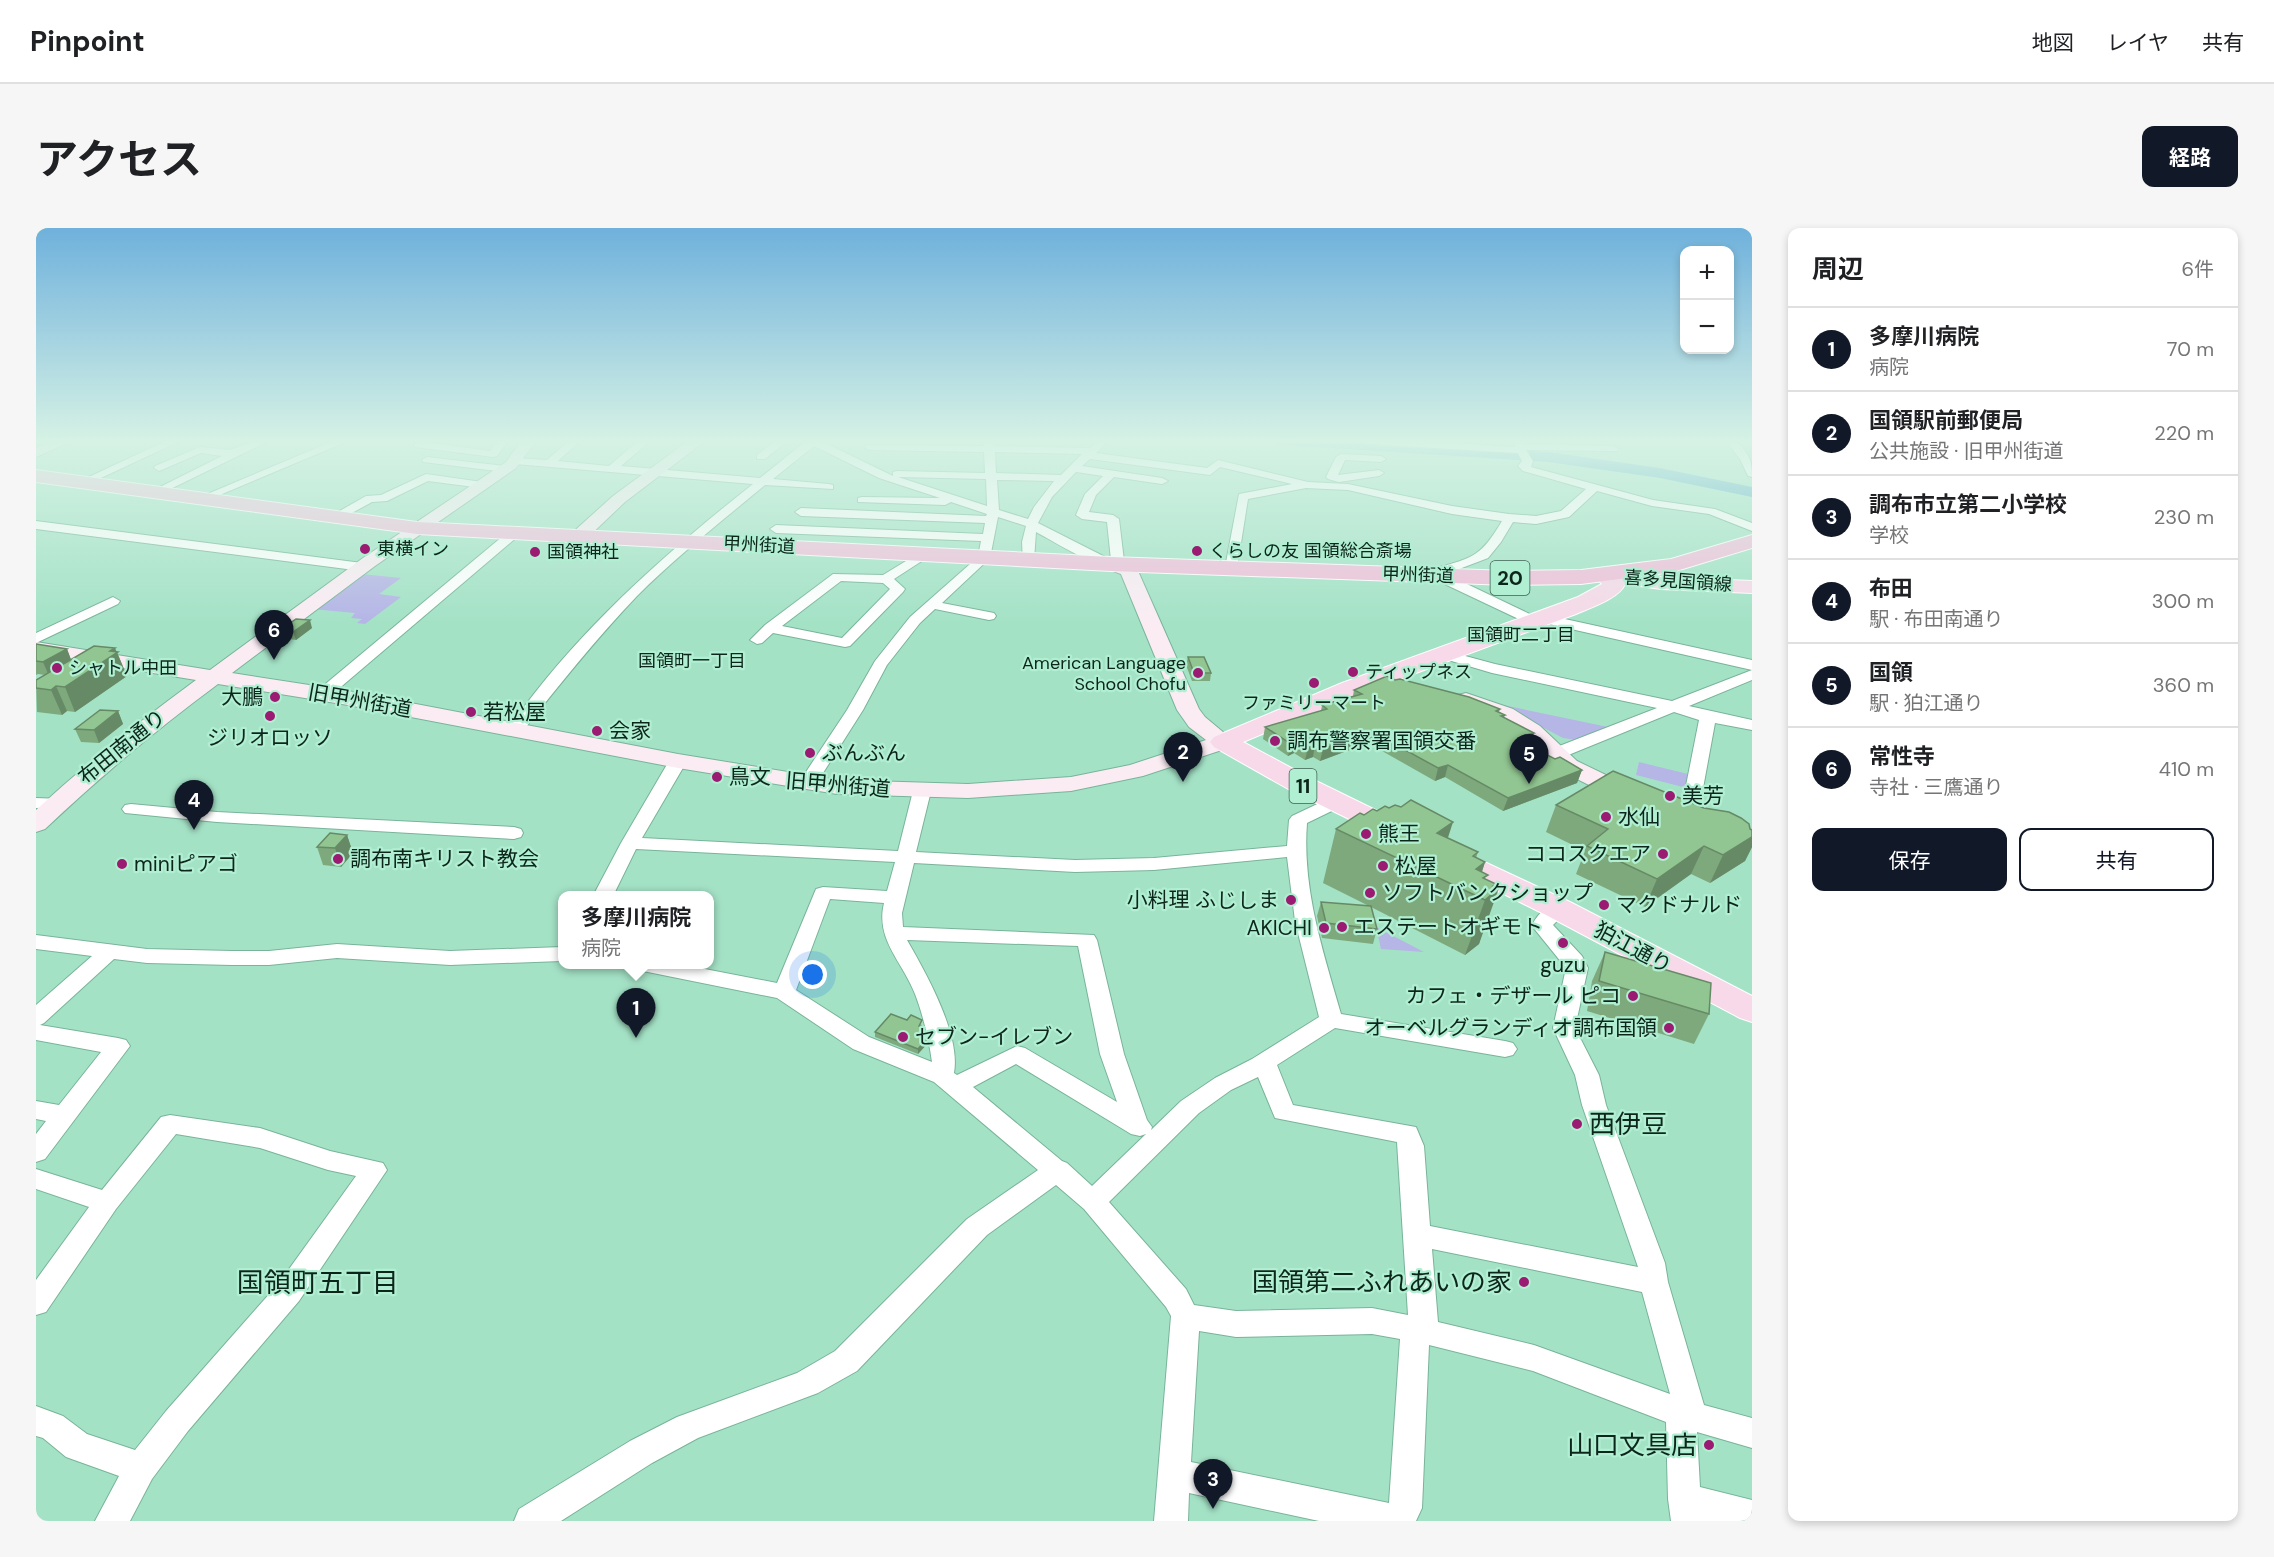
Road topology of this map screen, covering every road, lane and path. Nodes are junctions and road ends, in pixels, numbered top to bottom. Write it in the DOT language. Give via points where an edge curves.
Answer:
graph roads {
  1 [pos="227,501"];
  2 [pos="364,501"];
  3 [pos="457,501"];
  4 [pos="616,501"];
  5 [pos="740,501"];
  6 [pos="815,501"];
  7 [pos="861,501"];
  8 [pos="960,501"];
  9 [pos="992,501"];
  10 [pos="1044,501"];
  11 [pos="1088,501"];
  12 [pos="1242,501"];
  13 [pos="1414,501"];
  14 [pos="1578,501"];
  15 [pos="1646,501"];
  16 [pos="801,512"];
  17 [pos="856,514"];
  18 [pos="992,516"];
  19 [pos="335,517"];
  20 [pos="1509,518"];
  21 [pos="36,525"];
  22 [pos="1033,525"];
  23 [pos="1752,527"];
  24 [pos="417,528"];
  25 [pos="776,529"];
  26 [pos="513,534"];
  27 [pos="578,537"];
  28 [pos="843,541"];
  29 [pos="689,542"];
  30 [pos="1752,542"];
  31 [pos="755,545"];
  32 [pos="986,548"];
  33 [pos="924,554"];
  34 [pos="1028,560"];
  35 [pos="1115,564"];
  36 [pos="362,567"];
  37 [pos="1231,568"];
  38 [pos="1439,576"];
  39 [pos="1613,578"];
  40 [pos="1680,578"];
  41 [pos="886,579"];
  42 [pos="1752,587"];
  43 [pos="113,601"];
  44 [pos="933,605"];
  45 [pos="989,616"];
  46 [pos="1538,620"];
  47 [pos="771,628"];
  48 [pos="36,639"];
  49 [pos="757,640"];
  50 [pos="36,648"];
  51 [pos="1443,654"];
  52 [pos="1752,665"];
  53 [pos="1752,675"];
  54 [pos="213,676"];
  55 [pos="1379,678"];
  56 [pos="1413,687"];
  57 [pos="323,694"];
  58 [pos="1443,694"];
  59 [pos="1672,706"];
  60 [pos="1708,717"];
  61 [pos="1752,725"];
  62 [pos="516,729"];
  63 [pos="1223,742"];
  64 [pos="1555,754"];
  65 [pos="678,761"];
  66 [pos="807,784"];
  67 [pos="922,791"];
  68 [pos="1336,802"];
  69 [pos="46,803"];
  70 [pos="131,809"];
  71 [pos="36,824"];
  72 [pos="1698,824"];
  73 [pos="514,833"];
  74 [pos="630,843"];
  75 [pos="1295,851"];
  76 [pos="907,858"];
  77 [pos="606,891"];
  78 [pos="896,898"];
  79 [pos="1558,909"];
  80 [pos="893,933"];
  81 [pos="45,943"];
  82 [pos="109,952"];
  83 [pos="558,954"];
  84 [pos="36,958"];
  85 [pos="667,969"];
  86 [pos="784,992"];
  87 [pos="1752,1010"];
  88 [pos="36,1018"];
  89 [pos="1331,1020"];
  90 [pos="36,1032"];
  91 [pos="1505,1049"];
  92 [pos="1264,1063"];
  93 [pos="949,1081"];
  94 [pos="36,1110"];
  95 [pos="64,1115"];
  96 [pos="1147,1131"];
  97 [pos="36,1152"];
  98 [pos="1058,1170"];
  99 [pos="36,1179"];
  100 [pos="107,1202"];
  101 [pos="1093,1202"];
  102 [pos="1418,1234"];
  103 [pos="1654,1282"];
  104 [pos="36,1303"];
  105 [pos="1185,1316"];
  106 [pos="1419,1330"];
  107 [pos="1686,1414"];
  108 [pos="36,1421"];
  109 [pos="1752,1432"];
  110 [pos="141,1468"];
  111 [pos="1173,1474"];
  112 [pos="1686,1510"];
  113 [pos="1752,1517"];
  114 [pos="112,1521"];
  115 [pos="531,1521"];
  116 [pos="1171,1521"];
  1 -- 19 [label="highway, 甲州街道 / 20"];
  2 -- 19 [label="street"];
  3 -- 24 [label="main road, 布田南通り"];
  4 -- 27 [label="main road"];
  5 -- 29 [label="street"];
  6 -- 16 [label="street"];
  7 -- 17 [label="street"];
  8 -- 18 [label="street"];
  9 -- 18 [label="street"];
  10 -- 22 [label="street"];
  11 -- 35 [label="street" via="1082,515 1113,519"];
  12 -- 37 [label="street"];
  13 -- 20 [label="street"];
  14 -- 20 [label="street" via="1566,514 1536,520"];
  15 -- 23 [label="street" via="1711,511"];
  16 -- 17 [label="street"];
  16 -- 25 [label="street"];
  17 -- 18 [label="street"];
  17 -- 28 [label="street"];
  18 -- 22 [label="street"];
  18 -- 32 [label="street"];
  19 -- 24 [label="highway, 甲州街道 / 20"];
  20 -- 38 [label="street" via="1483,558 1441,571"];
  21 -- 36 [label="street"];
  22 -- 34 [label="street"];
  22 -- 35 [label="street"];
  24 -- 26 [label="highway, 甲州街道 / 20"];
  24 -- 36 [label="main road, 布田南通り"];
  25 -- 28 [label="street"];
  25 -- 31 [label="street"];
  26 -- 27 [label="highway, 甲州街道 / 20"];
  26 -- 57 [label="street"];
  27 -- 29 [label="highway, 甲州街道 / 20"];
  28 -- 31 [label="highway, 甲州街道 / 20"];
  28 -- 32 [label="street"];
  28 -- 33 [label="highway, 甲州街道 / 20"];
  29 -- 31 [label="highway, 甲州街道 / 20"];
  29 -- 62 [label="street" via="598,629"];
  30 -- 40 [label="highway, 20"];
  32 -- 33 [label="highway, 甲州街道 / 20"];
  32 -- 34 [label="highway, 甲州街道 / 20"];
  32 -- 44 [label="street"];
  33 -- 41 [label="street"];
  34 -- 35 [label="highway, 甲州街道 / 20"];
  35 -- 37 [label="highway, 甲州街道 / 20"];
  35 -- 63 [label="main road" via="1188,710"];
  36 -- 54 [label="main road, 布田南通り"];
  37 -- 38 [label="highway, 甲州街道 / 20"];
  38 -- 39 [label="highway, 甲州街道 / 20"];
  38 -- 46 [label="street"];
  39 -- 40 [label="highway, 20"];
  39 -- 46 [label="main road, 旧甲州街道" via="1604,593"];
  40 -- 42 [label="main road" via="1695,589"];
  41 -- 47 [label="street" via="838,577"];
  41 -- 47 [label="street" via="898,589 845,643"];
  43 -- 48 [label="street"];
  44 -- 45 [label="street"];
  44 -- 66 [label="street" via="880,664"];
  46 -- 51 [label="main road, 旧甲州街道"];
  46 -- 52 [label="street"];
  47 -- 49 [label="street"];
  50 -- 54 [label="main road, 旧甲州街道"];
  51 -- 55 [label="main road, 旧甲州街道"];
  51 -- 59 [label="street"];
  53 -- 59 [label="street"];
  54 -- 57 [label="main road, 旧甲州街道"];
  54 -- 69 [label="main road, 布田南通り"];
  55 -- 56 [label="main road"];
  55 -- 63 [label="main road, 旧甲州街道"];
  57 -- 62 [label="main road, 旧甲州街道"];
  58 -- 64 [label="main road" via="1505,714 1532,731"];
  59 -- 60 [label="street"];
  59 -- 64 [label="street"];
  60 -- 61 [label="street"];
  60 -- 72 [label="street"];
  62 -- 65 [label="main road, 旧甲州街道"];
  63 -- 67 [label="main road, 旧甲州街道" via="1106,779 1030,787"];
  63 -- 68 [label="main road, 狛江通り / 11"];
  64 -- 72 [label="main road" via="1569,766"];
  65 -- 66 [label="main road, 旧甲州街道"];
  65 -- 74 [label="street"];
  66 -- 67 [label="main road, 旧甲州街道"];
  67 -- 76 [label="street"];
  68 -- 75 [label="street" via="1298,820"];
  68 -- 79 [label="main road, 狛江通り / 11"];
  69 -- 71 [label="main road, 布田南通り"];
  70 -- 73 [label="street"];
  74 -- 76 [label="street"];
  74 -- 77 [label="street"];
  75 -- 76 [label="street" via="1075,866"];
  75 -- 89 [label="street" via="1303,914"];
  76 -- 78 [label="street"];
  78 -- 80 [label="street"];
  78 -- 86 [label="street" via="823,893"];
  79 -- 87 [label="main road, 狛江通り / 11"];
  79 -- 103 [label="street" via="1542,926 1578,968 1564,1028 1579,1053 1593,1091 1594,1105 1652,1263"];
  80 -- 93 [label="street" via="926,993"];
  80 -- 96 [label="street" via="1087,940 1112,1054"];
  81 -- 82 [label="street"];
  81 -- 84 [label="street"];
  82 -- 83 [label="street" via="232,958 337,951 450,958"];
  82 -- 88 [label="street"];
  85 -- 86 [label="street"];
  86 -- 93 [label="street" via="861,1043"];
  89 -- 91 [label="street"];
  89 -- 92 [label="street"];
  90 -- 95 [label="street" via="118,1046"];
  92 -- 96 [label="street"];
  92 -- 102 [label="street" via="1284,1112 1407,1134"];
  93 -- 96 [label="street" via="1011,1046"];
  93 -- 98 [label="street"];
  94 -- 95 [label="street"];
  95 -- 97 [label="street"];
  96 -- 101 [label="street"];
  98 -- 101 [label="street"];
  98 -- 115 [label="street" via="978,1227 846,1361 807,1383 688,1427 640,1452"];
  99 -- 100 [label="street"];
  100 -- 104 [label="street"];
  100 -- 110 [label="street" via="170,1124 260,1138 374,1170 289,1292"];
  101 -- 105 [label="street" via="1176,1298"];
  102 -- 103 [label="street"];
  102 -- 106 [label="street"];
  103 -- 107 [label="street"];
  105 -- 106 [label="street" via="1236,1324 1372,1321"];
  105 -- 111 [label="street"];
  106 -- 107 [label="street" via="1534,1358"];
  106 -- 111 [label="street" via="1405,1508 1396,1521"];
  107 -- 109 [label="street"];
  107 -- 112 [label="street"];
  108 -- 110 [label="street" via="52,1426 77,1446"];
  110 -- 114 [label="street"];
  111 -- 116 [label="street"];
  112 -- 113 [label="street"];
}
